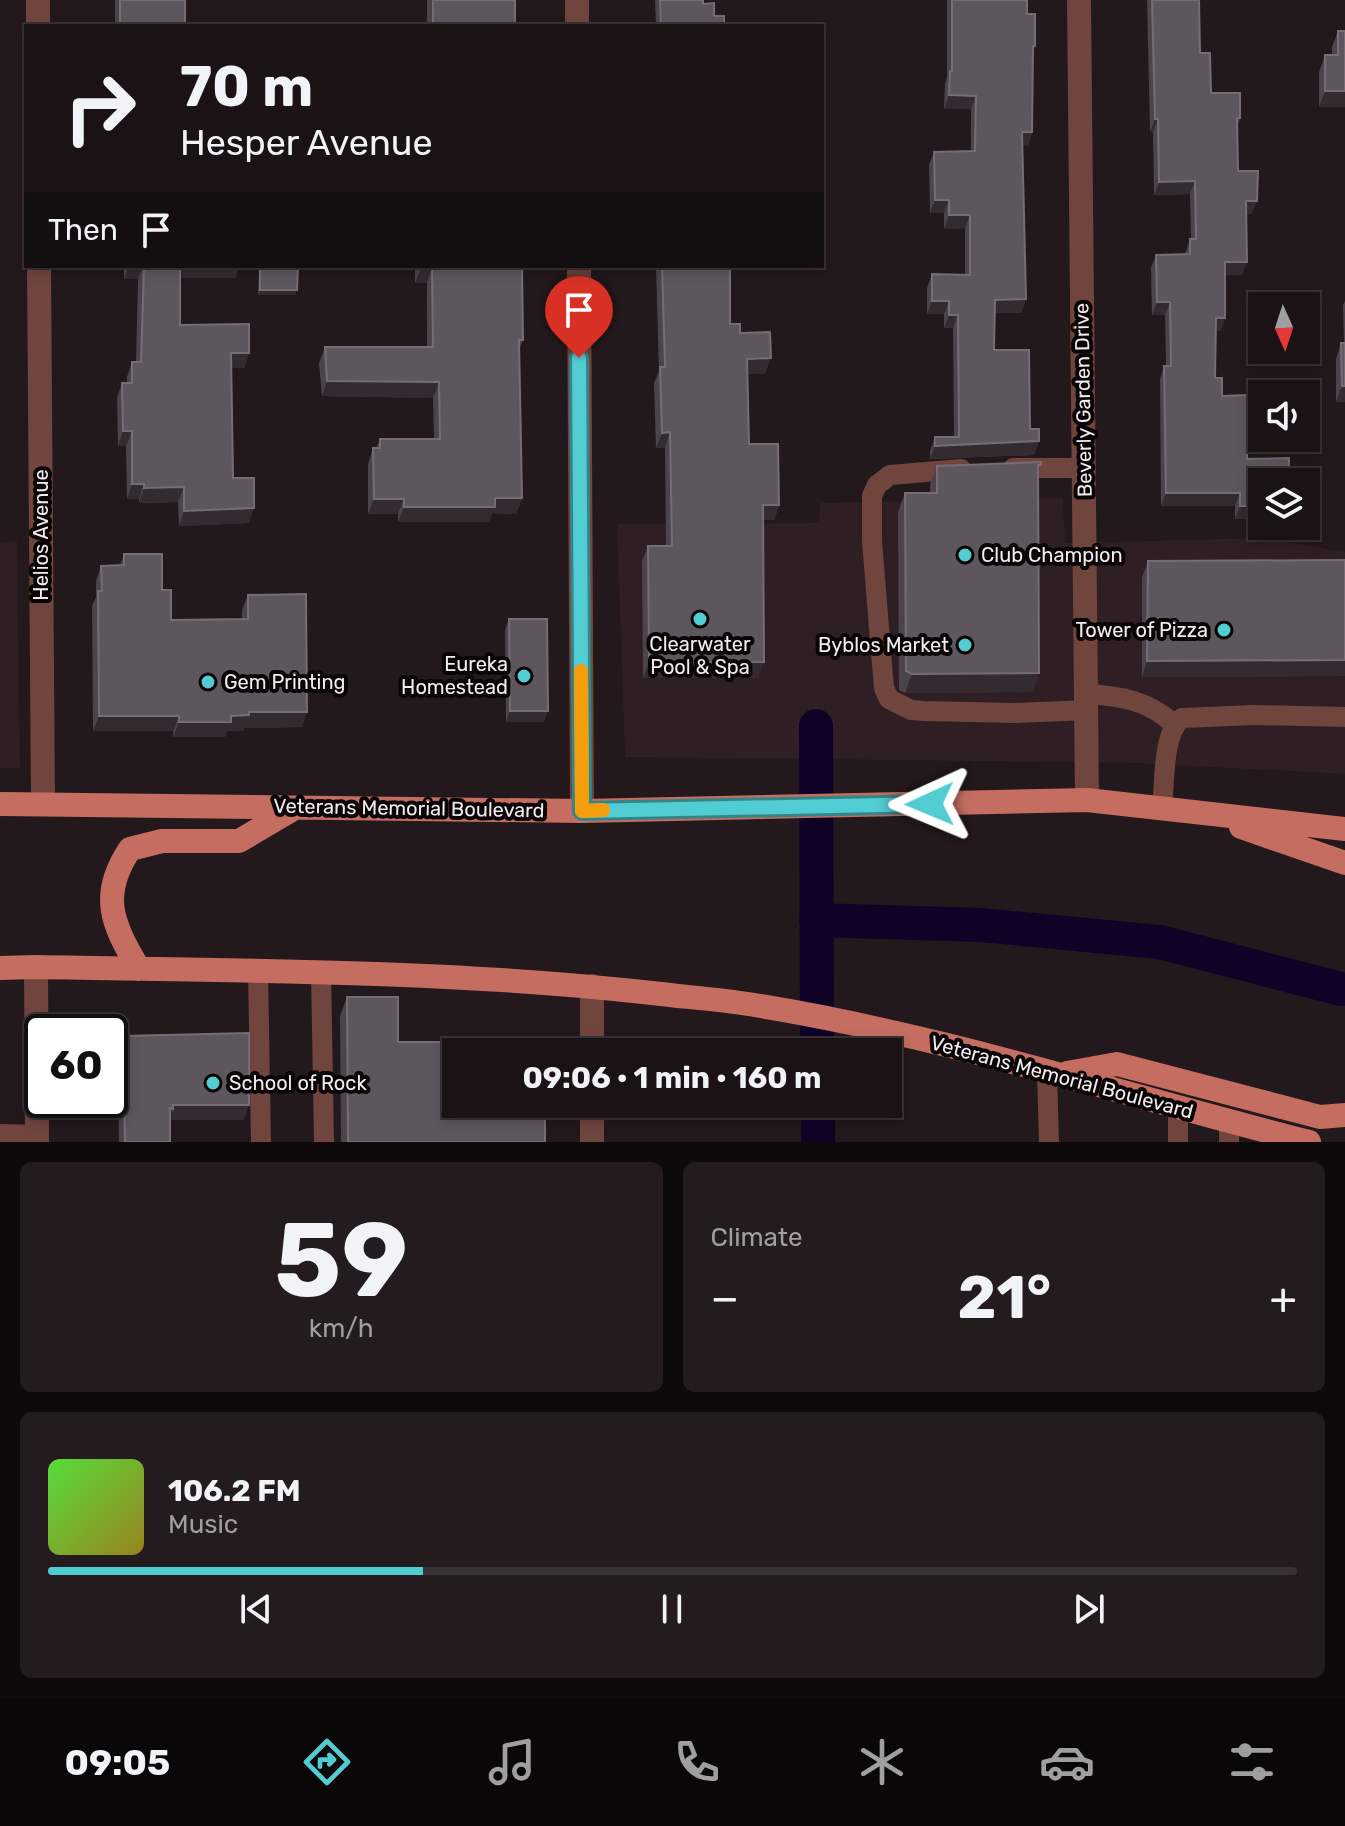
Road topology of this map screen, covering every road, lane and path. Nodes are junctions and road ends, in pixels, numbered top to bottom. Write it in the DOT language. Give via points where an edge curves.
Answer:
graph roads {
  1 [pos="38,0"];
  2 [pos="577,0"];
  3 [pos="1079,0"];
  4 [pos="38,24"];
  5 [pos="577,24"];
  6 [pos="39,268"];
  7 [pos="579,268"];
  8 [pos="1084,468"];
  9 [pos="1086,702"];
  10 [pos="1345,717"];
  11 [pos="1174,724"];
  12 [pos="1087,800"];
  13 [pos="43,803"];
  14 [pos="0,804"];
  15 [pos="297,807"];
  16 [pos="1162,808"];
  17 [pos="582,811"];
  18 [pos="1194,811"];
  19 [pos="1345,829"];
  20 [pos="1345,863"];
  21 [pos="36,967"];
  22 [pos="0,968"];
  23 [pos="139,969"];
  24 [pos="258,970"];
  25 [pos="321,971"];
  26 [pos="592,986"];
  27 [pos="592,1038"];
  28 [pos="1054,1072"];
  29 [pos="1178,1109"];
  30 [pos="1345,1115"];
  31 [pos="592,1118"];
  32 [pos="1229,1132"];
  33 [pos="0,1134"];
  34 [pos="37,1138"];
  35 [pos="261,1142"];
  36 [pos="324,1142"];
  37 [pos="592,1142"];
  38 [pos="1049,1142"];
  39 [pos="1178,1142"];
  40 [pos="1309,1142"];
  1 -- 4 [label="street"];
  2 -- 5 [label="street"];
  3 -- 8 [label="street, Beverly Garden Drive"];
  6 -- 13 [label="street, Helios Avenue"];
  7 -- 17 [label="street"];
  8 -- 9 [label="street, Beverly Garden Drive"];
  8 -- 9 [label="lane" via="890,475 872,496 872,541 889,699 911,710 1015,713"];
  9 -- 11 [label="lane" via="1125,697 1159,710"];
  9 -- 12 [label="street, Beverly Garden Drive"];
  10 -- 11 [label="lane" via="1192,716"];
  11 -- 16 [label="lane"];
  12 -- 16 [label="main road, Veterans Memorial Boulevard"];
  12 -- 17 [label="main road, Veterans Memorial Boulevard"];
  13 -- 14 [label="main road, Veterans Memorial Boulevard"];
  13 -- 15 [label="main road, Veterans Memorial Boulevard"];
  15 -- 17 [label="main road, Veterans Memorial Boulevard"];
  15 -- 23 [label="main road" via="239,841 162,841 130,849 117,868 110,895 120,937"];
  16 -- 18 [label="main road, Veterans Memorial Boulevard"];
  18 -- 19 [label="main road, Veterans Memorial Boulevard"];
  18 -- 20 [label="main road"];
  21 -- 22 [label="main road, Veterans Memorial Boulevard"];
  21 -- 23 [label="main road, Veterans Memorial Boulevard"];
  21 -- 34 [label="street"];
  23 -- 24 [label="main road, Veterans Memorial Boulevard"];
  24 -- 25 [label="main road, Veterans Memorial Boulevard"];
  24 -- 35 [label="lane"];
  25 -- 26 [label="main road, Veterans Memorial Boulevard"];
  25 -- 36 [label="lane"];
  26 -- 27 [label="street"];
  26 -- 28 [label="main road, Veterans Memorial Boulevard" via="747,1004 866,1026"];
  28 -- 29 [label="main road, Veterans Memorial Boulevard"];
  28 -- 30 [label="main road" via="1117,1064 1320,1117"];
  28 -- 38 [label="lane"];
  29 -- 32 [label="main road, Veterans Memorial Boulevard"];
  29 -- 39 [label="lane"];
  31 -- 37 [label="street"];
  32 -- 40 [label="main road, Veterans Memorial Boulevard"];
  33 -- 34 [label="lane"];
}
